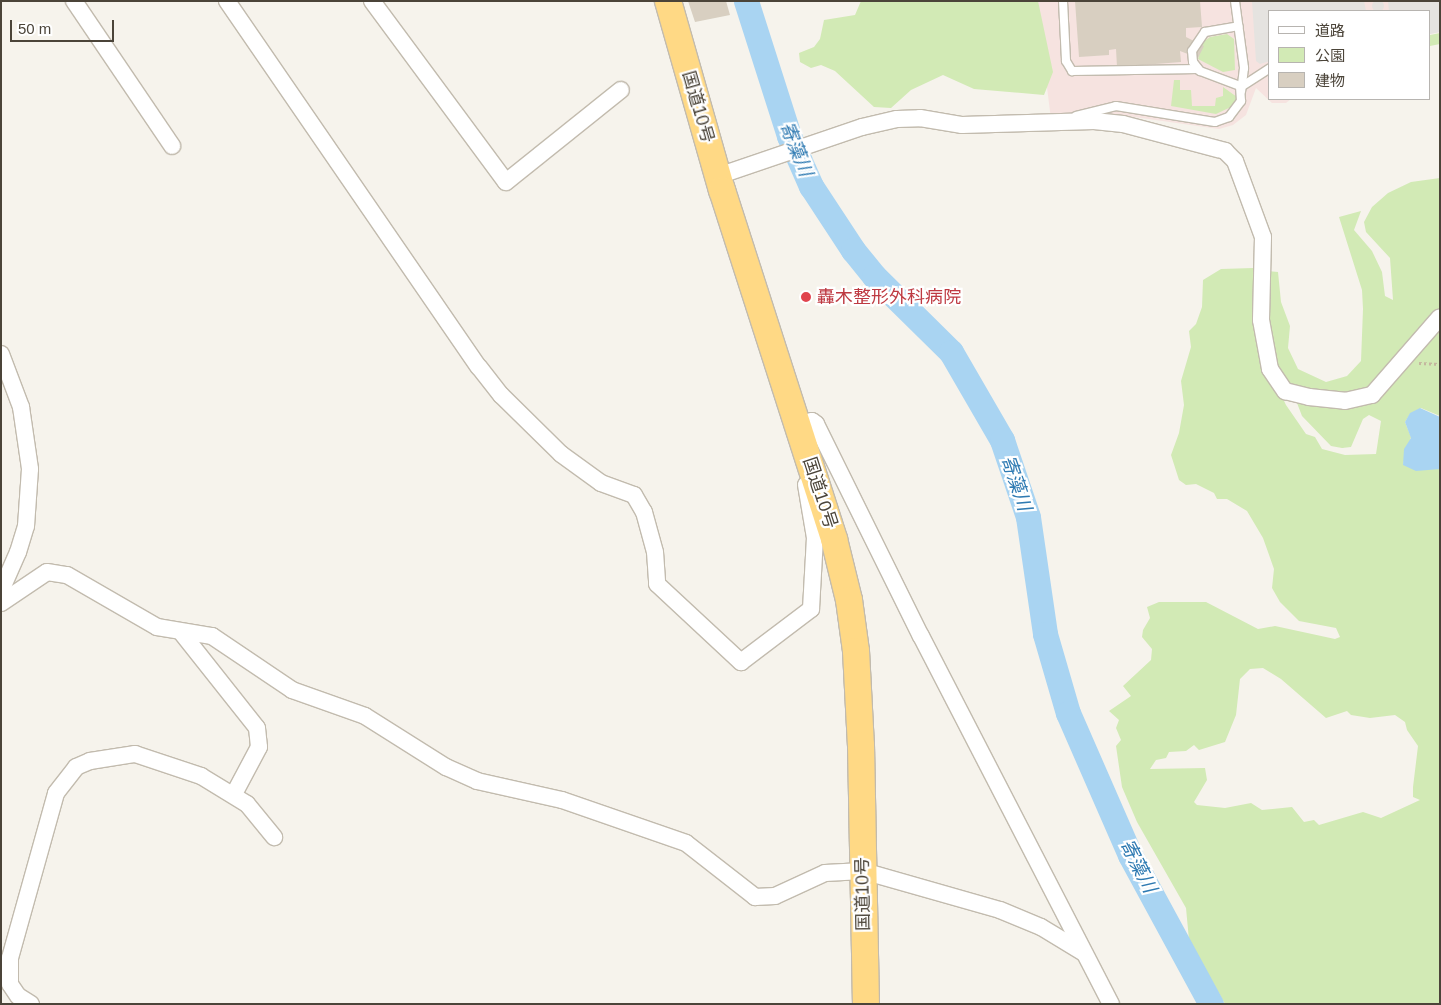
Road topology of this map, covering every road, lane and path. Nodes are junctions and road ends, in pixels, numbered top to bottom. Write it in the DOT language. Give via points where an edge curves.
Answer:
graph roads {
  1 [pos="74,1"];
  2 [pos="227,1"];
  3 [pos="372,1"];
  4 [pos="668,1"];
  5 [pos="1063,1"];
  6 [pos="1235,1"];
  7 [pos="1238,26"];
  8 [pos="1198,69"];
  9 [pos="1268,69"];
  10 [pos="1243,88"];
  11 [pos="620,90"];
  12 [pos="1059,123"];
  13 [pos="172,146"];
  14 [pos="718,176"];
  15 [pos="1440,317"];
  16 [pos="1,354"];
  17 [pos="797,424"];
  18 [pos="1,591"];
  19 [pos="1,603"];
  20 [pos="180,632"];
  21 [pos="234,794"];
  22 [pos="274,837"];
  23 [pos="863,871"];
  24 [pos="1084,952"];
  25 [pos="1,1000"];
  26 [pos="24,1000"];
  27 [pos="866,1004"];
  28 [pos="1110,1004"];
  1 -- 13 [label="street"];
  2 -- 17 [label="street" via="479,367 501,395 561,454 601,483 634,495 644,512 655,552 657,584 741,662 811,609 815,538"];
  3 -- 11 [label="street" via="506,182"];
  4 -- 14 [label="highway, 国道10号"];
  5 -- 8 [label="lane" via="1066,61 1072,71"];
  6 -- 7 [label="lane"];
  7 -- 8 [label="lane" via="1210,30 1202,35 1192,51 1193,62"];
  7 -- 10 [label="lane"];
  8 -- 10 [label="lane" via="1236,82"];
  9 -- 10 [label="lane"];
  10 -- 12 [label="lane" via="1235,112 1222,121 1116,106"];
  12 -- 14 [label="street" via="957,124 910,118 873,124"];
  12 -- 15 [label="street" via="1124,124 1218,149 1231,156 1263,237 1262,320 1270,370 1285,391 1345,401 1372,395"];
  14 -- 17 [label="highway, 国道10号"];
  16 -- 18 [label="street" via="21,407 30,469 26,526"];
  17 -- 23 [label="highway, 国道10号" via="837,548 853,626 862,745"];
  17 -- 24 [label="street" via="812,421 816,424"];
  19 -- 20 [label="street" via="47,572 59,572 158,627"];
  20 -- 21 [label="street" via="257,728 259,747"];
  20 -- 23 [label="street" via="201,632 212,636 292,690 365,716 446,767 477,781 562,800 686,843 755,897 775,896 824,873"];
  21 -- 22 [label="street"];
  21 -- 26 [label="street" via="201,776 135,754 90,761 71,773 56,793 10,958 10,984"];
  23 -- 24 [label="street" via="1000,910 1041,927"];
  23 -- 27 [label="highway, 国道10号"];
  24 -- 28 [label="street"];
  25 -- 26 [label="street"];
}
